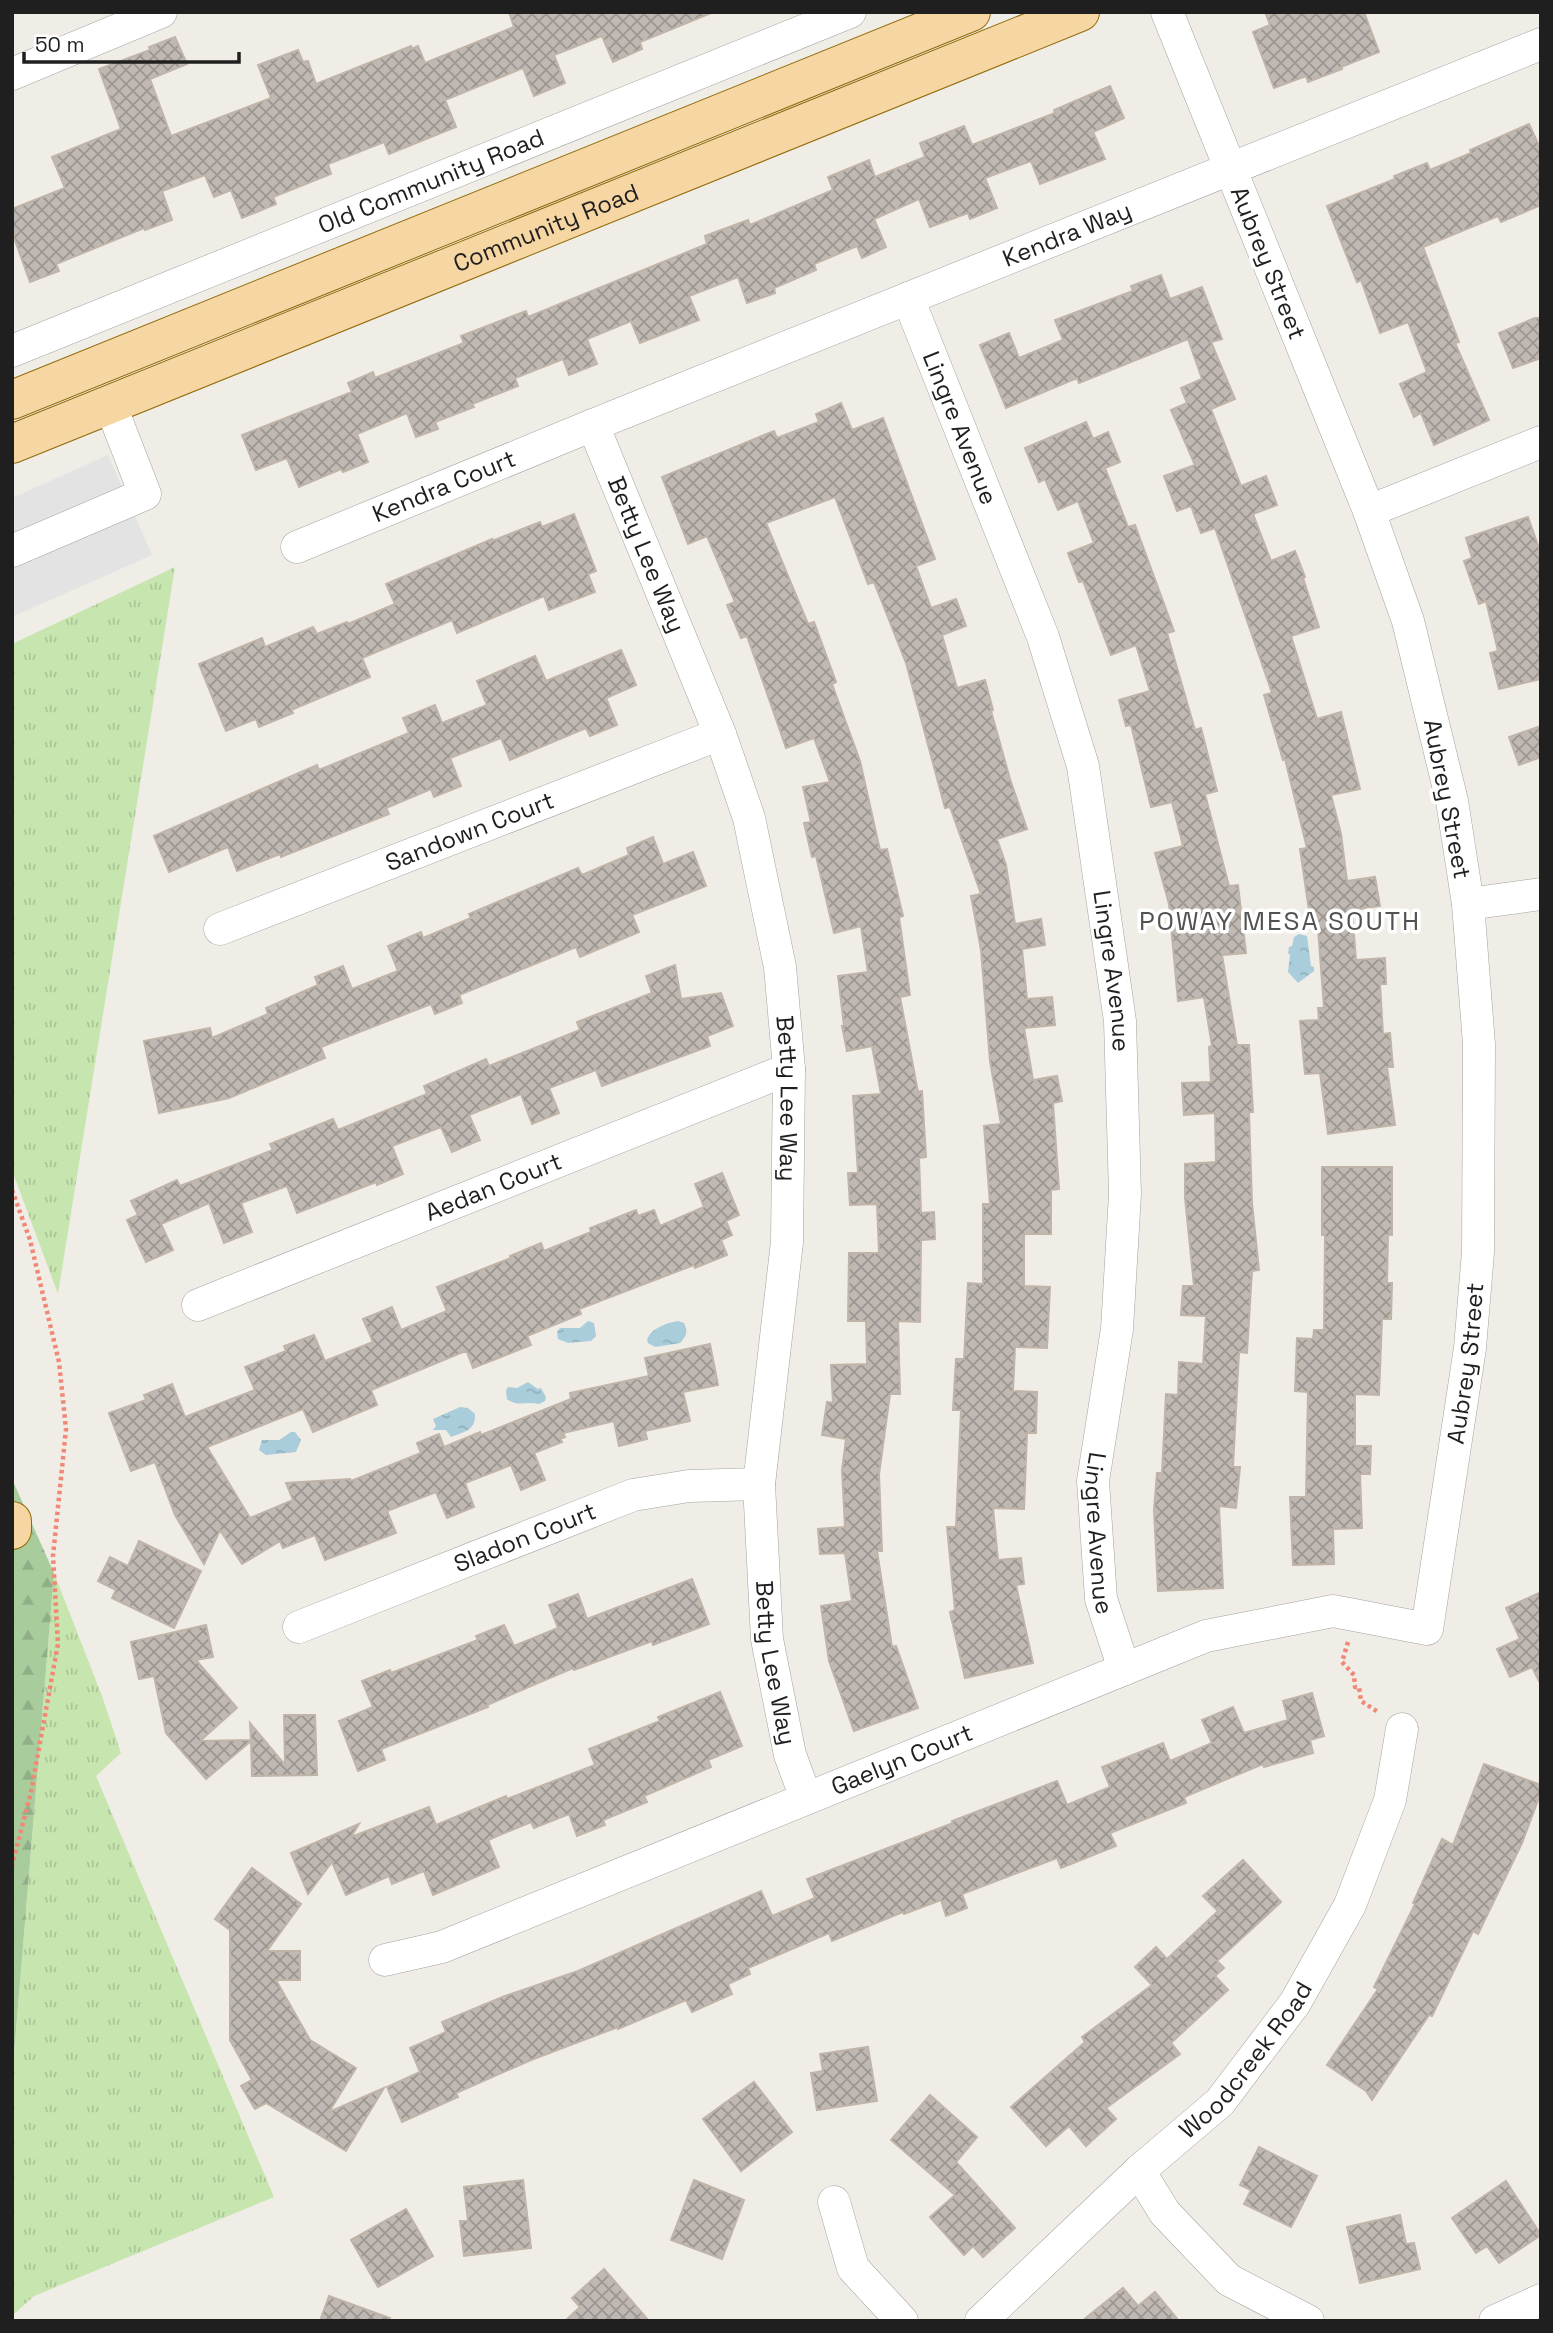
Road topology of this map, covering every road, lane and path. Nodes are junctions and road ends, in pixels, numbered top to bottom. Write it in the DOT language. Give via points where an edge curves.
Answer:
graph roads {
  1 [pos="161,12"];
  2 [pos="850,12"];
  3 [pos="971,12"];
  4 [pos="1080,12"];
  5 [pos="1167,12"];
  6 [pos="1541,44"];
  7 [pos="12,74"];
  8 [pos="1230,170"];
  9 [pos="908,298"];
  10 [pos="12,351"];
  11 [pos="12,400"];
  12 [pos="110,404"];
  13 [pos="593,425"];
  14 [pos="1541,442"];
  15 [pos="12,444"];
  16 [pos="1369,511"];
  17 [pos="297,548"];
  18 [pos="12,551"];
  19 [pos="720,734"];
  20 [pos="1541,894"];
  21 [pos="1468,904"];
  22 [pos="220,929"];
  23 [pos="789,1069"];
  24 [pos="198,1304"];
  25 [pos="759,1484"];
  26 [pos="12,1521"];
  27 [pos="12,1530"];
  28 [pos="1355,1615"];
  29 [pos="299,1627"];
  30 [pos="1427,1629"];
  31 [pos="1124,1669"];
  32 [pos="1402,1728"];
  33 [pos="806,1798"];
  34 [pos="385,1960"];
  35 [pos="1139,2171"];
  36 [pos="834,2202"];
  37 [pos="1541,2300"];
  38 [pos="902,2321"];
  39 [pos="981,2321"];
  40 [pos="1308,2321"];
  41 [pos="1495,2321"];
  1 -- 7 [label="street"];
  2 -- 10 [label="street, Old Community Road"];
  3 -- 11 [label="main road, Community Road"];
  4 -- 12 [label="main road, Community Road"];
  5 -- 8 [label="street, Aubrey Street"];
  6 -- 8 [label="street, Kendra Way"];
  8 -- 9 [label="street, Kendra Way"];
  8 -- 16 [label="street, Aubrey Street"];
  9 -- 13 [label="street, Kendra Way"];
  9 -- 31 [label="street, Lingre Avenue" via="1043,637 1083,766 1120,1021 1125,1194 1118,1329 1093,1481 1101,1599"];
  12 -- 15 [label="main road, Community Road"];
  12 -- 18 [label="street" via="145,494"];
  13 -- 17 [label="street, Kendra Court"];
  13 -- 19 [label="street, Betty Lee Way"];
  14 -- 16 [label="street"];
  16 -- 21 [label="street, Aubrey Street" via="1408,621 1452,801"];
  19 -- 22 [label="street, Sandown Court"];
  19 -- 23 [label="street, Betty Lee Way" via="748,818 780,967"];
  20 -- 21 [label="street"];
  21 -- 30 [label="street, Aubrey Street" via="1479,1044 1478,1252 1469,1348"];
  23 -- 24 [label="street, Aedan Court"];
  23 -- 25 [label="street, Betty Lee Way" via="787,1242"];
  25 -- 29 [label="street, Sladon Court" via="689,1486 633,1495"];
  25 -- 33 [label="street, Betty Lee Way" via="767,1639 790,1755"];
  26 -- 27 [label="main road"];
  28 -- 30 [label="street, Gaelyn Court"];
  28 -- 31 [label="street, Gaelyn Court" via="1333,1611 1206,1636"];
  28 -- 32 [label="path" via="1342,1662 1354,1675 1361,1701"];
  31 -- 33 [label="street, Gaelyn Court"];
  32 -- 35 [label="street, Woodcreek Road" via="1390,1800 1350,1905 1295,2003 1220,2102"];
  33 -- 34 [label="street, Gaelyn Court" via="442,1947"];
  35 -- 39 [label="street, Woodcreek Road"];
  35 -- 40 [label="street" via="1166,2213 1229,2280"];
  36 -- 38 [label="street" via="853,2268"];
  37 -- 41 [label="street"];
}
